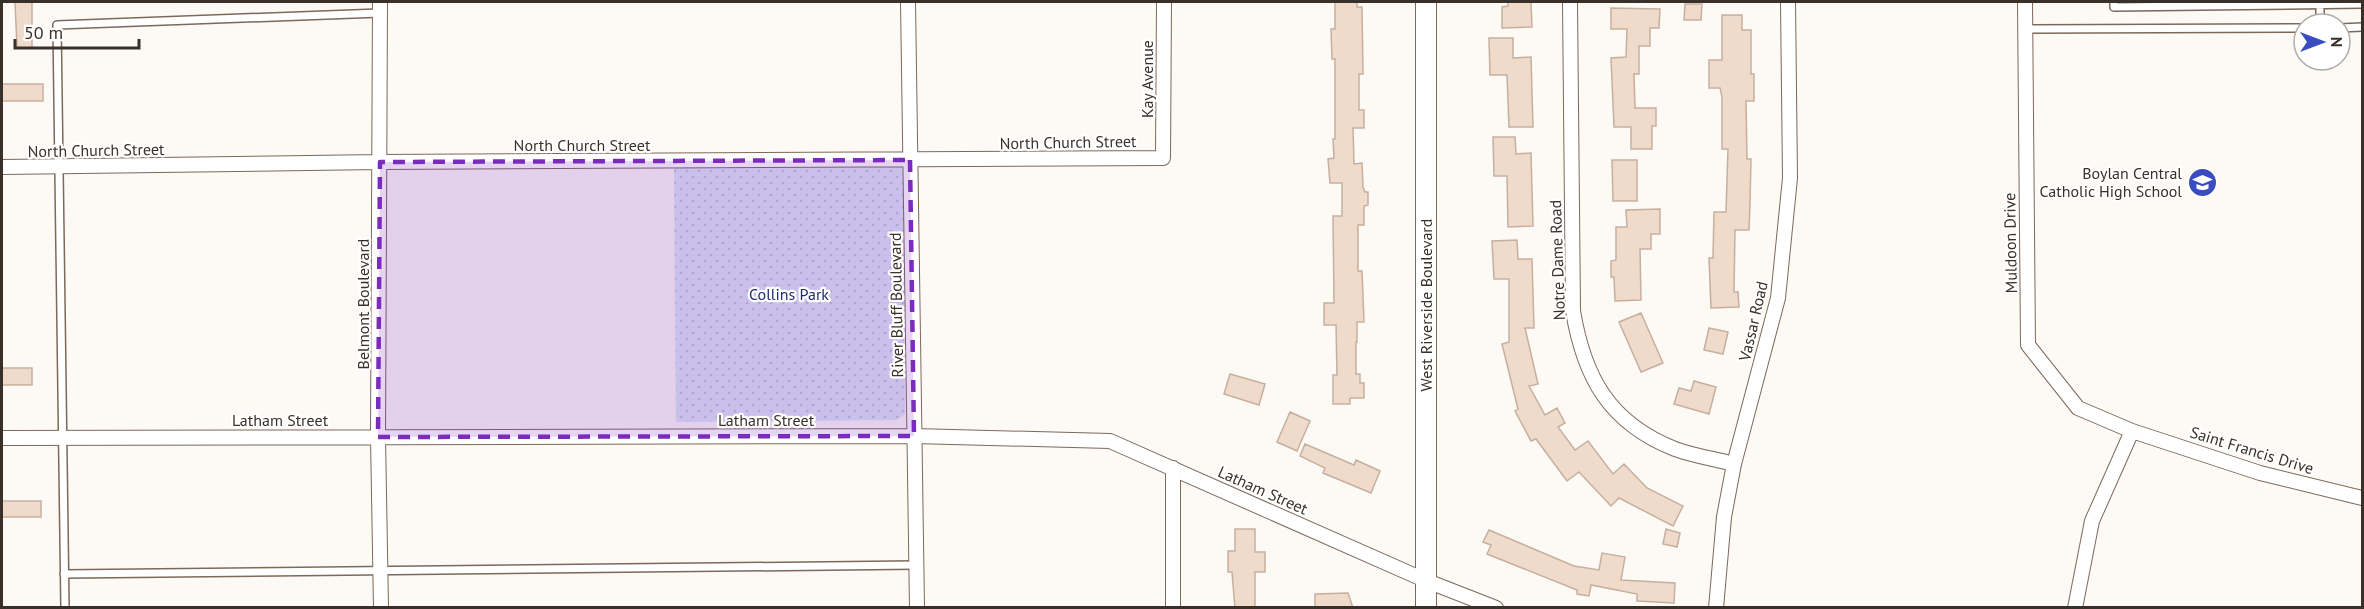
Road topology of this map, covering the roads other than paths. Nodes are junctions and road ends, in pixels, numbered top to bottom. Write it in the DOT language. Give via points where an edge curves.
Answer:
graph roads {
  1 [pos="908,2"];
  2 [pos="1164,2"];
  3 [pos="1426,2"];
  4 [pos="1570,2"];
  5 [pos="1788,2"];
  6 [pos="2025,2"];
  7 [pos="2114,2"];
  8 [pos="2362,4"];
  9 [pos="2320,5"];
  10 [pos="380,7"];
  11 [pos="2320,12"];
  12 [pos="2292,28"];
  13 [pos="2025,30"];
  14 [pos="1163,158"];
  15 [pos="910,160"];
  16 [pos="380,162"];
  17 [pos="2,167"];
  18 [pos="59,167"];
  19 [pos="2132,430"];
  20 [pos="378,436"];
  21 [pos="914,436"];
  22 [pos="2,438"];
  23 [pos="63,438"];
  24 [pos="1734,464"];
  25 [pos="1173,468"];
  26 [pos="2362,498"];
  27 [pos="916,566"];
  28 [pos="381,571"];
  29 [pos="64,574"];
  30 [pos="1427,581"];
  31 [pos="65,608"];
  32 [pos="381,608"];
  33 [pos="917,608"];
  34 [pos="1173,608"];
  35 [pos="1426,608"];
  36 [pos="1496,608"];
  37 [pos="1716,608"];
  38 [pos="2075,608"];
  1 -- 15 [label="street, River Bluff Boulevard"];
  2 -- 14 [label="street, Kay Avenue"];
  3 -- 30 [label="main road, West Riverside Boulevard"];
  4 -- 24 [label="street, Notre Dame Road" via="1573,311 1578,343 1588,371 1605,398 1647,435 1676,449"];
  5 -- 24 [label="street, Vassar Road" via="1790,178 1778,298"];
  6 -- 13 [label="street, Muldoon Drive"];
  7 -- 9 [label="lane" via="2114,7"];
  8 -- 9 [label="lane"];
  9 -- 11 [label="lane"];
  10 -- 16 [label="street, Belmont Boulevard"];
  10 -- 18 [label="lane" via="57,25"];
  12 -- 13 [label="lane"];
  13 -- 19 [label="street, Muldoon Drive" via="2028,345 2078,408"];
  14 -- 15 [label="street, North Church Street"];
  15 -- 16 [label="street, North Church Street"];
  15 -- 21 [label="street, River Bluff Boulevard"];
  16 -- 18 [label="street, North Church Street"];
  16 -- 20 [label="street, Belmont Boulevard"];
  17 -- 18 [label="street, North Church Street"];
  18 -- 23 [label="lane"];
  19 -- 26 [label="street, Saint Francis Drive" via="2260,473"];
  19 -- 38 [label="street" via="2092,521"];
  20 -- 21 [label="street, Latham Street"];
  20 -- 23 [label="street, Latham Street"];
  20 -- 28 [label="street, Belmont Boulevard"];
  21 -- 25 [label="street, Latham Street" via="1110,441"];
  21 -- 27 [label="street, River Bluff Boulevard"];
  22 -- 23 [label="street, Latham Street"];
  23 -- 29 [label="lane"];
  24 -- 37 [label="street, Vassar Road" via="1724,517"];
  25 -- 30 [label="street, Latham Street"];
  25 -- 34 [label="street"];
  27 -- 28 [label="lane"];
  27 -- 33 [label="street, River Bluff Boulevard"];
  28 -- 29 [label="lane"];
  28 -- 32 [label="street, Belmont Boulevard"];
  29 -- 31 [label="lane"];
  30 -- 35 [label="main road, West Riverside Boulevard"];
  30 -- 36 [label="street, Latham Street"];
}
